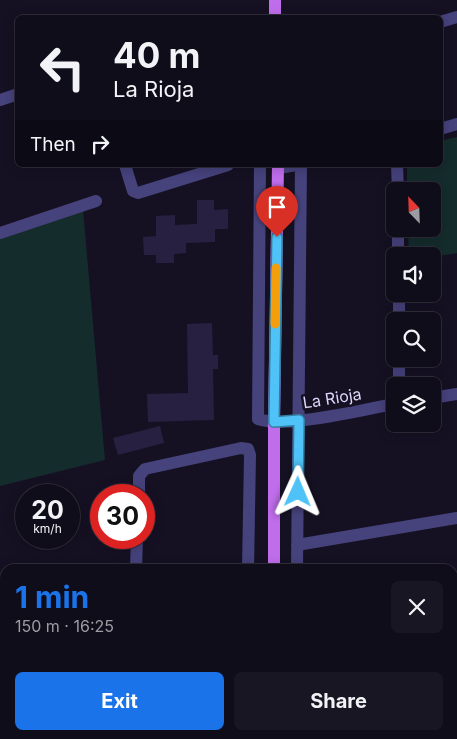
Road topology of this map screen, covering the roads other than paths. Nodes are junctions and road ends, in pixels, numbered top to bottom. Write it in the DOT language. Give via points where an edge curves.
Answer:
graph roads {
  1 [pos="275,0"];
  2 [pos="275,15"];
  3 [pos="457,17"];
  4 [pos="443,21"];
  5 [pos="15,95"];
  6 [pos="0,100"];
  7 [pos="457,124"];
  8 [pos="443,128"];
  9 [pos="125,167"];
  10 [pos="222,167"];
  11 [pos="260,167"];
  12 [pos="278,167"];
  13 [pos="301,167"];
  14 [pos="398,167"];
  15 [pos="398,182"];
  16 [pos="96,201"];
  17 [pos="0,233"];
  18 [pos="258,288"];
  19 [pos="276,289"];
  20 [pos="457,394"];
  21 [pos="441,397"];
  22 [pos="386,406"];
  23 [pos="299,420"];
  24 [pos="274,422"];
  25 [pos="139,484"];
  26 [pos="457,518"];
  27 [pos="297,546"];
  28 [pos="137,549"];
  29 [pos="136,564"];
  30 [pos="248,564"];
  31 [pos="274,564"];
  32 [pos="296,564"];
  1 -- 2 [label="main road"];
  3 -- 4 [label="street"];
  5 -- 6 [label="street"];
  7 -- 8 [label="street"];
  9 -- 10 [label="street" via="133,191 138,193"];
  11 -- 18 [label="street"];
  12 -- 19 [label="main road"];
  13 -- 23 [label="street"];
  14 -- 15 [label="street"];
  16 -- 17 [label="street"];
  18 -- 19 [label="street"];
  18 -- 24 [label="street" via="258,419"];
  19 -- 24 [label="main road"];
  20 -- 21 [label="street"];
  22 -- 23 [label="street, La Rioja"];
  23 -- 24 [label="street, La Rioja"];
  23 -- 27 [label="street"];
  24 -- 31 [label="main road"];
  25 -- 30 [label="street" via="139,476 145,469 248,449"];
  26 -- 27 [label="street"];
  27 -- 32 [label="street"];
  28 -- 29 [label="street"];
}
